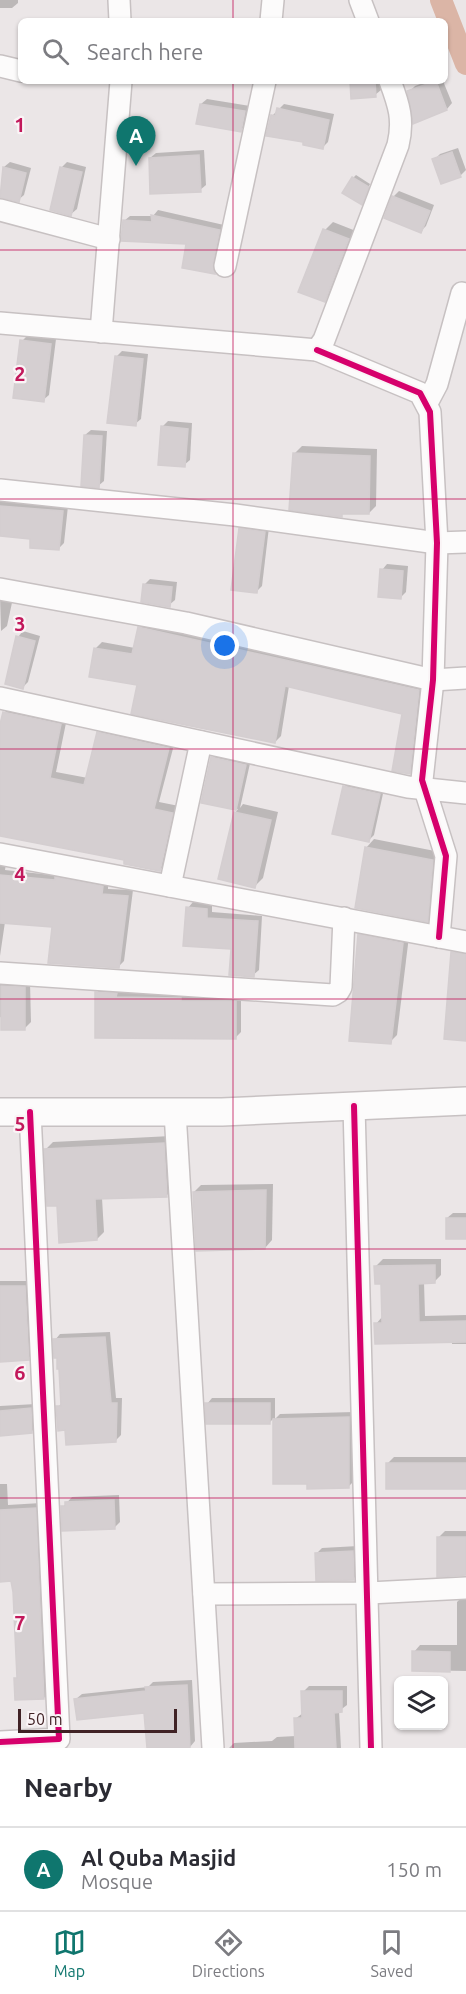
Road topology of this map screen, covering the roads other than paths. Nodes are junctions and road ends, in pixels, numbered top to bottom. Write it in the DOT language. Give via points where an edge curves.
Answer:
graph roads {
  1 [pos="119,0"];
  2 [pos="273,0"];
  3 [pos="360,0"];
  4 [pos="120,18"];
  5 [pos="271,18"];
  6 [pos="367,18"];
  7 [pos="0,66"];
  8 [pos="18,69"];
  9 [pos="121,84"];
  10 [pos="264,84"];
  11 [pos="391,84"];
  12 [pos="0,210"];
  13 [pos="109,239"];
  14 [pos="225,266"];
  15 [pos="462,293"];
  16 [pos="0,323"];
  17 [pos="100,332"];
  18 [pos="317,350"];
  19 [pos="427,403"];
  20 [pos="0,490"];
  21 [pos="466,542"];
  22 [pos="437,543"];
  23 [pos="0,589"];
  24 [pos="466,678"];
  25 [pos="433,680"];
  26 [pos="0,698"];
  27 [pos="201,742"];
  28 [pos="423,790"];
  29 [pos="466,793"];
  30 [pos="0,854"];
  31 [pos="170,886"];
  32 [pos="344,918"];
  33 [pos="439,937"];
  34 [pos="466,942"];
  35 [pos="0,973"];
  36 [pos="466,1101"];
  37 [pos="354,1106"];
  38 [pos="0,1112"];
  39 [pos="30,1112"];
  40 [pos="175,1112"];
  41 [pos="466,1588"];
  42 [pos="369,1593"];
  43 [pos="204,1594"];
  44 [pos="0,1742"];
  45 [pos="63,1743"];
  46 [pos="213,1748"];
  47 [pos="371,1748"];
  1 -- 4 [label="street"];
  2 -- 5 [label="street"];
  3 -- 6 [label="street"];
  7 -- 8 [label="street"];
  9 -- 13 [label="street"];
  10 -- 14 [label="street"];
  11 -- 18 [label="street" via="402,113 398,145"];
  12 -- 13 [label="street"];
  13 -- 17 [label="street"];
  15 -- 19 [label="street" via="437,384"];
  16 -- 17 [label="street"];
  17 -- 18 [label="street"];
  18 -- 19 [label="street" via="420,393"];
  19 -- 22 [label="street"];
  20 -- 22 [label="street" via="235,515"];
  21 -- 22 [label="street"];
  22 -- 25 [label="street"];
  23 -- 25 [label="street" via="186,623"];
  24 -- 25 [label="street"];
  25 -- 28 [label="street"];
  26 -- 27 [label="street"];
  27 -- 28 [label="street"];
  27 -- 31 [label="street"];
  28 -- 29 [label="street"];
  28 -- 33 [label="street" via="446,856"];
  30 -- 31 [label="street"];
  31 -- 32 [label="street"];
  32 -- 33 [label="street"];
  32 -- 35 [label="street" via="340,987 333,995"];
  33 -- 34 [label="street"];
  36 -- 37 [label="street"];
  37 -- 40 [label="street"];
  37 -- 42 [label="street"];
  38 -- 39 [label="street"];
  39 -- 40 [label="street"];
  39 -- 45 [label="street"];
  40 -- 43 [label="street"];
  41 -- 42 [label="street"];
  42 -- 43 [label="street"];
  42 -- 47 [label="street"];
  43 -- 46 [label="street"];
  44 -- 45 [label="street"];
}
